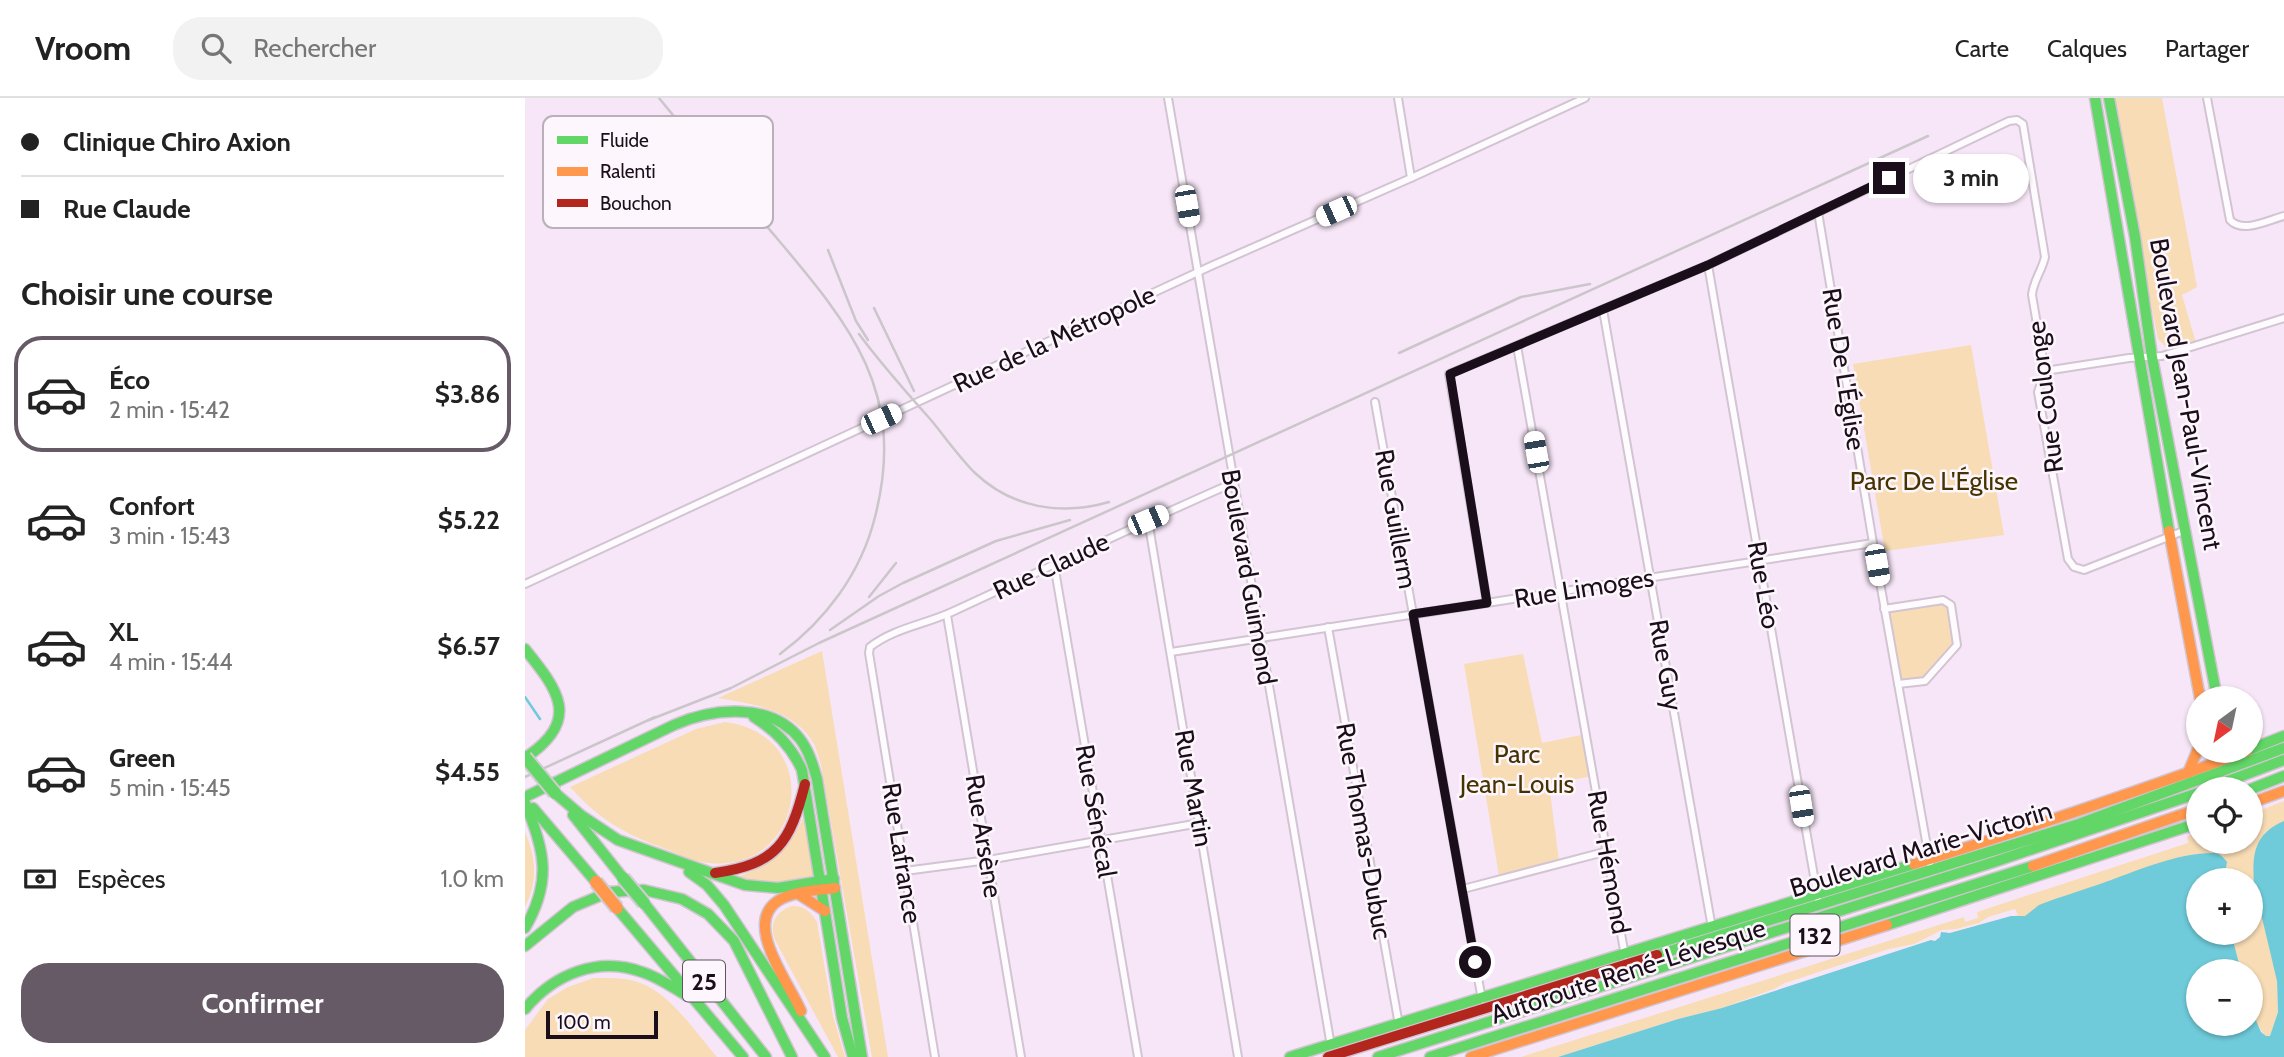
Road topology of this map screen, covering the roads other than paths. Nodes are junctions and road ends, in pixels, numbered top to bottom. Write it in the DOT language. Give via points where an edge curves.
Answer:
graph roads {
  1 [pos="1167,98"];
  2 [pos="1398,98"];
  3 [pos="1585,98"];
  4 [pos="2095,98"];
  5 [pos="2109,98"];
  6 [pos="2207,98"];
  7 [pos="1411,178"];
  8 [pos="1818,212"];
  9 [pos="2284,216"];
  10 [pos="1708,265"];
  11 [pos="1198,272"];
  12 [pos="1603,310"];
  13 [pos="2284,317"];
  14 [pos="1517,346"];
  15 [pos="2147,357"];
  16 [pos="2045,371"];
  17 [pos="1375,402"];
  18 [pos="1233,483"];
  19 [pos="1148,520"];
  20 [pos="2186,530"];
  21 [pos="2170,535"];
  22 [pos="1873,543"];
  23 [pos="1760,561"];
  24 [pos="1054,565"];
  25 [pos="1651,577"];
  26 [pos="525,584"];
  27 [pos="1561,591"];
  28 [pos="1487,603"];
  29 [pos="1884,609"];
  30 [pos="1413,614"];
  31 [pos="947,615"];
  32 [pos="1328,627"];
  33 [pos="1260,638"];
  34 [pos="869,648"];
  35 [pos="525,649"];
  36 [pos="1171,652"];
  37 [pos="1898,684"];
  38 [pos="2198,686"];
  39 [pos="2215,686"];
  40 [pos="748,713"];
  41 [pos="2284,736"];
  42 [pos="2263,743"];
  43 [pos="2284,748"];
  44 [pos="2263,752"];
  45 [pos="525,757"];
  46 [pos="2284,760"];
  47 [pos="2192,763"];
  48 [pos="2214,763"];
  49 [pos="2284,767"];
  50 [pos="2187,773"];
  51 [pos="2284,776"];
  52 [pos="2239,777"];
  53 [pos="2259,777"];
  54 [pos="805,784"];
  55 [pos="2263,784"];
  56 [pos="2284,791"];
  57 [pos="555,793"];
  58 [pos="2186,797"];
  59 [pos="2263,799"];
  60 [pos="526,802"];
  61 [pos="2186,805"];
  62 [pos="2186,813"];
  63 [pos="1200,823"];
  64 [pos="2186,827"];
  65 [pos="1102,840"];
  66 [pos="1608,852"];
  67 [pos="662,857"];
  68 [pos="988,860"];
  69 [pos="1930,864"];
  70 [pos="905,871"];
  71 [pos="708,874"];
  72 [pos="828,884"];
  73 [pos="1462,889"];
  74 [pos="800,895"];
  75 [pos="1817,900"];
  76 [pos="825,911"];
  77 [pos="525,928"];
  78 [pos="1713,932"];
  79 [pos="525,946"];
  80 [pos="1626,959"];
  81 [pos="695,1001"];
  82 [pos="1483,1003"];
  83 [pos="525,1009"];
  84 [pos="1400,1029"];
  85 [pos="821,1051"];
  86 [pos="1331,1052"];
  87 [pos="743,1057"];
  88 [pos="766,1057"];
  89 [pos="792,1057"];
  90 [pos="853,1057"];
  91 [pos="862,1057"];
  92 [pos="935,1057"];
  93 [pos="1021,1057"];
  94 [pos="1138,1057"];
  95 [pos="1238,1057"];
  96 [pos="1290,1057"];
  97 [pos="1378,1057"];
  98 [pos="1404,1057"];
  99 [pos="1430,1057"];
  100 [pos="1471,1057"];
  1 -- 11 [label="street, Boulevard Guimond"];
  2 -- 7 [label="street"];
  3 -- 7 [label="street, Rue de la Métropole"];
  4 -- 15 [label="main road, Boulevard Jean-Paul-Vincent" via="2118,237"];
  5 -- 15 [label="main road, Boulevard Jean-Paul-Vincent" via="2135,237"];
  6 -- 9 [label="street" via="2230,219 2243,227"];
  7 -- 11 [label="street, Rue de la Métropole"];
  8 -- 10 [label="street"];
  8 -- 16 [label="street, Rue Coulonge" via="2009,121 2023,124 2045,257 2032,287"];
  8 -- 22 [label="street, Rue De L'Église"];
  10 -- 12 [label="street"];
  10 -- 23 [label="street, Rue Léo"];
  11 -- 18 [label="street, Boulevard Guimond"];
  11 -- 26 [label="street, Rue de la Métropole"];
  12 -- 14 [label="street"];
  12 -- 25 [label="street, Rue Guy"];
  13 -- 15 [label="street"];
  14 -- 27 [label="street, Rue Hémond"];
  14 -- 28 [label="street" via="1450,374"];
  15 -- 16 [label="street"];
  15 -- 20 [label="main road, Boulevard Jean-Paul-Vincent"];
  15 -- 21 [label="main road, Boulevard Jean-Paul-Vincent"];
  16 -- 21 [label="street, Rue Coulonge" via="2038,392 2074,567 2084,570"];
  17 -- 30 [label="street, Rue Guillerm"];
  18 -- 19 [label="street, Rue Claude"];
  18 -- 33 [label="street, Boulevard Guimond"];
  19 -- 24 [label="street, Rue Claude"];
  19 -- 36 [label="street, Rue Martin"];
  20 -- 21 [label="street, Rue Coulonge"];
  20 -- 39 [label="main road, Boulevard Jean-Paul-Vincent"];
  21 -- 38 [label="main road, Boulevard Jean-Paul-Vincent"];
  22 -- 23 [label="street, Rue Limoges"];
  22 -- 29 [label="street, Rue De L'Église"];
  23 -- 25 [label="street, Rue Limoges"];
  23 -- 75 [label="street, Rue Léo"];
  24 -- 31 [label="street, Rue Claude"];
  24 -- 65 [label="street, Rue Sénécal"];
  25 -- 27 [label="street, Rue Limoges"];
  25 -- 78 [label="street, Rue Guy"];
  27 -- 28 [label="street, Rue Limoges"];
  27 -- 66 [label="street, Rue Hémond"];
  28 -- 30 [label="street, Rue Limoges"];
  29 -- 37 [label="street, Rue De L'Église"];
  29 -- 37 [label="street" via="1943,600 1951,605 1957,645 1925,681"];
  30 -- 32 [label="street, Rue Limoges"];
  30 -- 73 [label="street, Rue Guillerm"];
  31 -- 34 [label="street, Rue Claude" via="909,627"];
  31 -- 68 [label="street, Rue Arsène"];
  32 -- 33 [label="street, Rue Limoges"];
  32 -- 84 [label="street, Rue Thomas-Dubuc"];
  33 -- 36 [label="street, Rue Limoges"];
  33 -- 86 [label="street, Boulevard Guimond"];
  34 -- 70 [label="street, Rue Lafrance"];
  35 -- 45 [label="main road" via="551,681 560,706 551,734"];
  36 -- 63 [label="street, Rue Martin"];
  37 -- 69 [label="street, Rue De L'Église"];
  40 -- 54 [label="main road" via="787,743"];
  40 -- 60 [label="main road" via="724,711 693,717"];
  40 -- 72 [label="main road" via="778,720 808,753 818,783"];
  41 -- 42 [label="main road, Boulevard Marie-Victorin"];
  43 -- 44 [label="main road, Boulevard Marie-Victorin"];
  45 -- 57 [label="main road, 25, bridge"];
  46 -- 52 [label="main road"];
  47 -- 50 [label="main road"];
  48 -- 50 [label="main road, Boulevard Marie-Victorin"];
  48 -- 69 [label="main road, Boulevard Marie-Victorin" via="2079,824"];
  49 -- 53 [label="main road"];
  50 -- 69 [label="main road, Boulevard Marie-Victorin"];
  51 -- 55 [label="main road"];
  54 -- 71 [label="main road" via="793,825 775,851 749,867"];
  54 -- 72 [label="main road"];
  56 -- 59 [label="main road"];
  57 -- 67 [label="main road" via="612,836"];
  57 -- 88 [label="main road, 25, bridge"];
  58 -- 97 [label="main road"];
  60 -- 77 [label="main road" via="541,844 544,870 540,900"];
  60 -- 81 [label="main road, 25, bridge"];
  61 -- 98 [label="main road"];
  62 -- 99 [label="main road, Autoroute René-Lévesque / 132"];
  63 -- 65 [label="street"];
  63 -- 95 [label="street, Rue Martin"];
  64 -- 100 [label="main road, Autoroute René-Lévesque"];
  65 -- 68 [label="street"];
  65 -- 94 [label="street, Rue Sénécal"];
  66 -- 73 [label="street"];
  66 -- 80 [label="street, Rue Hémond"];
  67 -- 71 [label="main road"];
  67 -- 85 [label="main road" via="703,881 719,897"];
  68 -- 70 [label="street"];
  68 -- 93 [label="street, Rue Arsène"];
  69 -- 75 [label="main road, Boulevard Marie-Victorin"];
  70 -- 92 [label="street, Rue Lafrance"];
  71 -- 72 [label="main road" via="761,889"];
  72 -- 74 [label="main road"];
  72 -- 76 [label="main road"];
  72 -- 91 [label="main road"];
  73 -- 82 [label="street, Rue Guillerm"];
  74 -- 76 [label="main road"];
  74 -- 85 [label="main road" via="771,907 763,932"];
  75 -- 78 [label="main road, Boulevard Marie-Victorin"];
  76 -- 90 [label="main road"];
  78 -- 80 [label="main road, Boulevard Marie-Victorin"];
  79 -- 89 [label="main road" via="573,907 609,892 644,890 683,899 713,919 734,941"];
  80 -- 82 [label="main road, Boulevard Marie-Victorin"];
  81 -- 83 [label="main road" via="645,972 605,966 560,977"];
  81 -- 87 [label="main road, 25"];
  82 -- 84 [label="main road, Boulevard Marie-Victorin"];
  84 -- 86 [label="main road, Boulevard Marie-Victorin"];
  86 -- 96 [label="main road, Boulevard Marie-Victorin"];
}
